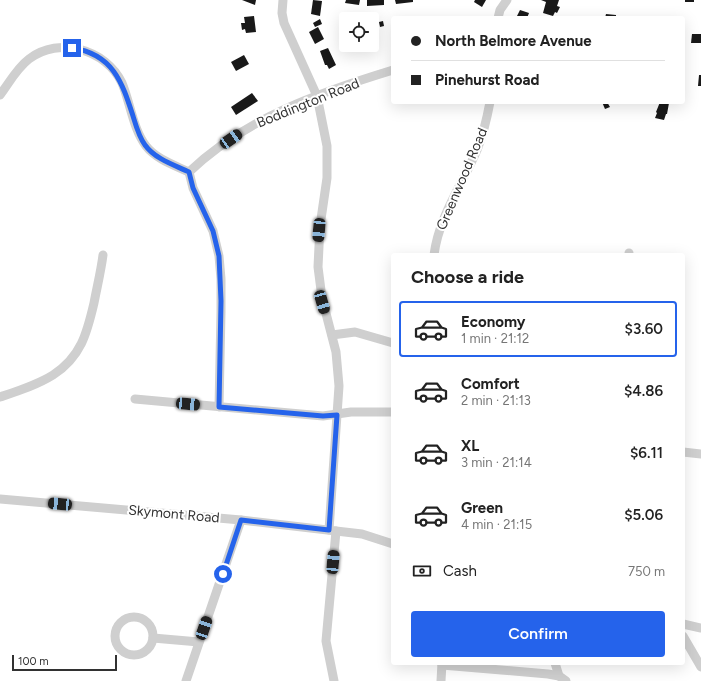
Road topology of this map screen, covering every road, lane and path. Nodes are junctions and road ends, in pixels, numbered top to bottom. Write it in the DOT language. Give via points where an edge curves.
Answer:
graph roads {
  1 [pos="283,0"];
  2 [pos="507,0"];
  3 [pos="498,16"];
  4 [pos="391,71"];
  5 [pos="0,95"];
  6 [pos="317,96"];
  7 [pos="490,104"];
  8 [pos="189,172"];
  9 [pos="434,253"];
  10 [pos="103,255"];
  11 [pos="332,336"];
  12 [pos="391,342"];
  13 [pos="0,397"];
  14 [pos="135,399"];
  15 [pos="219,407"];
  16 [pos="391,412"];
  17 [pos="337,415"];
  18 [pos="685,452"];
  19 [pos="701,454"];
  20 [pos="0,499"];
  21 [pos="241,520"];
  22 [pos="333,531"];
  23 [pos="391,543"];
  24 [pos="685,624"];
  25 [pos="701,628"];
  26 [pos="153,638"];
  27 [pos="685,639"];
  28 [pos="199,642"];
  29 [pos="442,665"];
  30 [pos="453,665"];
  31 [pos="556,665"];
  32 [pos="701,666"];
  33 [pos="562,679"];
  34 [pos="186,681"];
  35 [pos="334,681"];
  36 [pos="441,681"];
  1 -- 6 [label="street" via="285,26"];
  2 -- 3 [label="street"];
  4 -- 6 [label="street, Boddington Road"];
  5 -- 8 [label="street" via="21,67 37,54 64,48 88,51 106,62 122,83 137,128 147,147 155,155"];
  6 -- 8 [label="street, Boddington Road" via="250,127"];
  6 -- 11 [label="street" via="327,142 328,160 319,230 318,271"];
  7 -- 9 [label="street, Greenwood Road" via="480,143 444,216"];
  8 -- 15 [label="street" via="193,188 213,231 219,256"];
  10 -- 13 [label="street" via="87,331 76,353 61,369 47,378"];
  11 -- 12 [label="street" via="355,332"];
  11 -- 17 [label="street" via="339,378"];
  14 -- 15 [label="street"];
  15 -- 17 [label="street"];
  16 -- 17 [label="street" via="351,412"];
  17 -- 22 [label="street"];
  18 -- 19 [label="street"];
  20 -- 21 [label="street, Skymont Road"];
  21 -- 22 [label="street, Skymont Road"];
  21 -- 28 [label="street"];
  22 -- 23 [label="street, Skymont Road" via="369,535"];
  22 -- 35 [label="street" via="326,641"];
  24 -- 25 [label="street"];
  26 -- 26 [label="street" via="149,624 136,616 122,620 114,635 119,648 133,655 148,650"];
  26 -- 28 [label="street"];
  27 -- 32 [label="street"];
  28 -- 34 [label="street"];
  29 -- 36 [label="street"];
  30 -- 33 [label="street" via="548,674"];
  31 -- 33 [label="street"];
}
